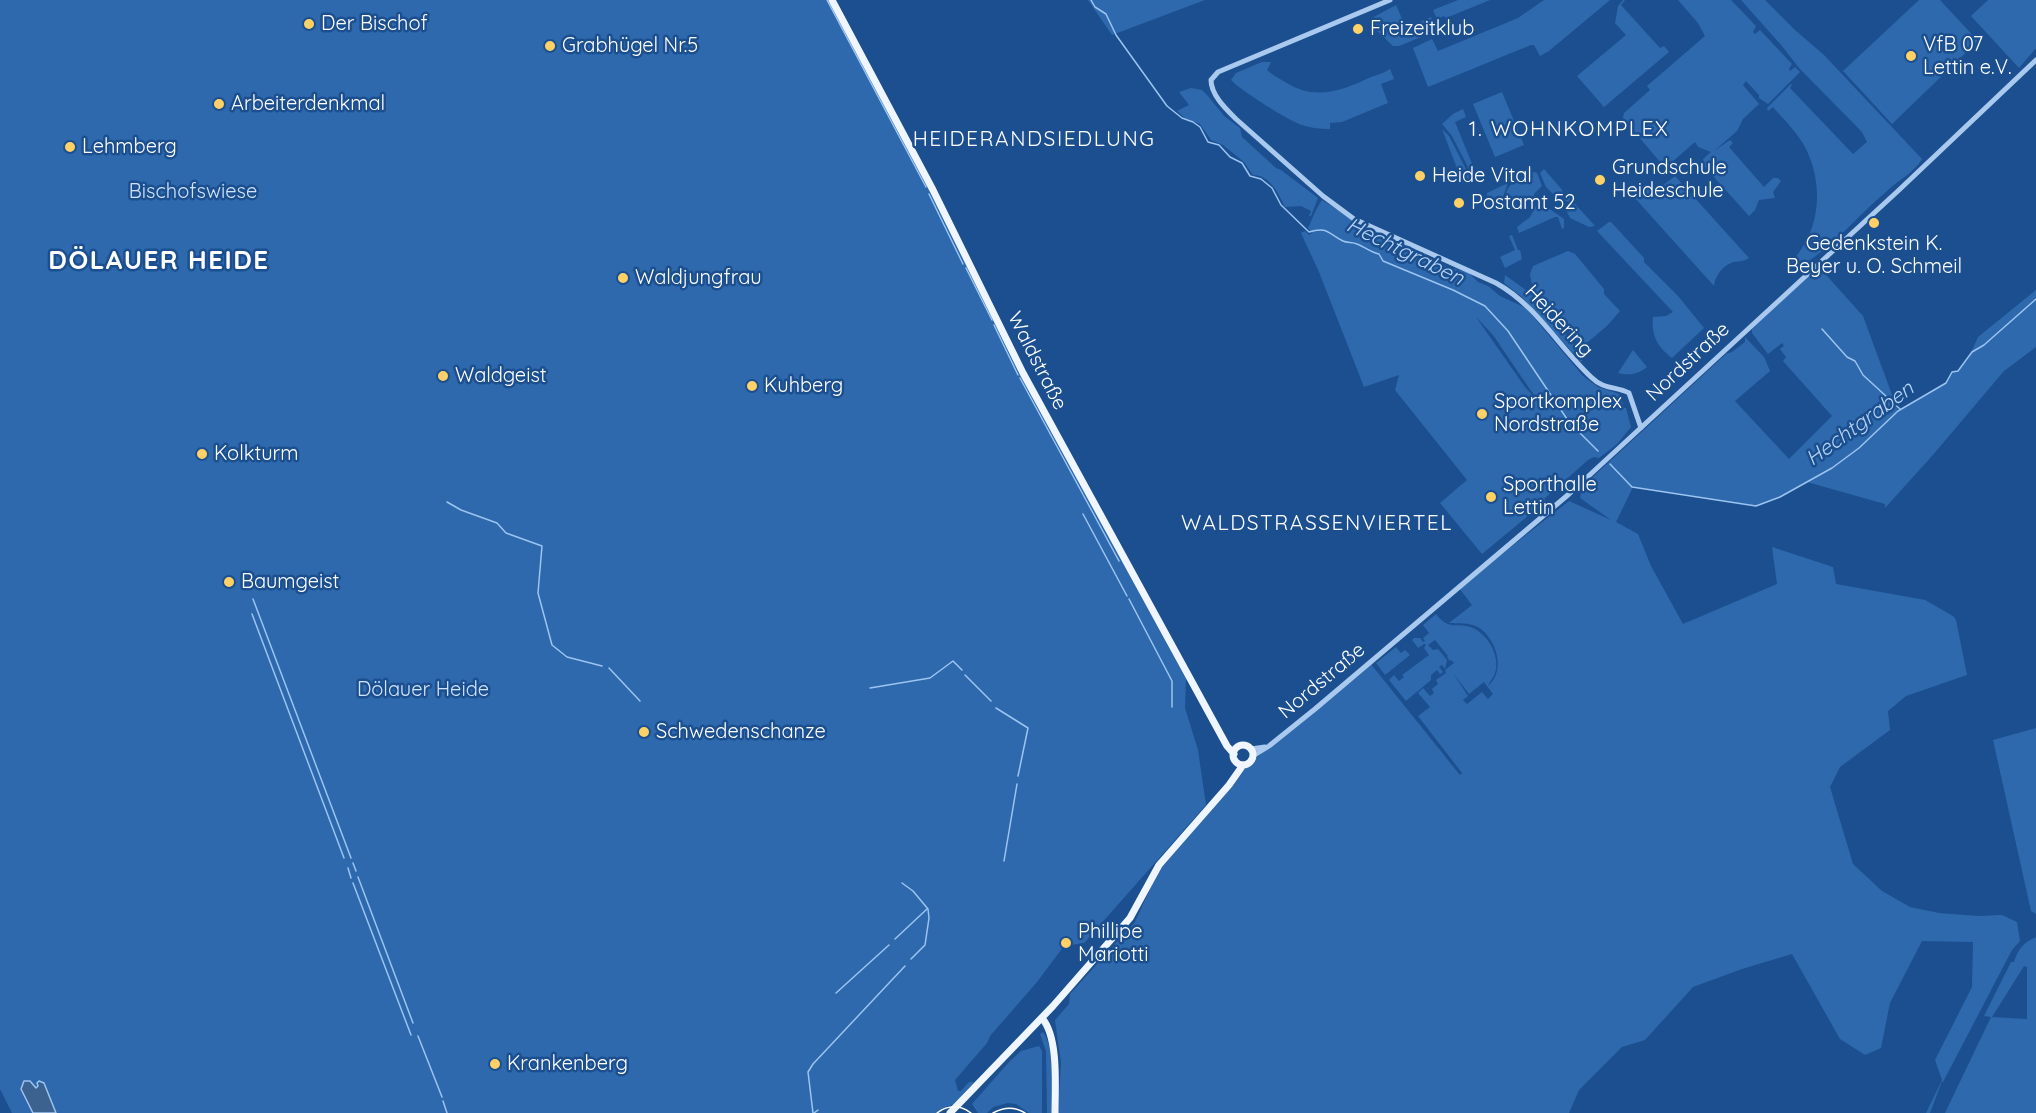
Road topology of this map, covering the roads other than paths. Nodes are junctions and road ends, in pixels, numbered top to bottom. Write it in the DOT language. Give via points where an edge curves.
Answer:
graph roads {
  1 [pos="832,0"];
  2 [pos="1390,0"];
  3 [pos="2036,60"];
  4 [pos="1641,428"];
  5 [pos="1235,751"];
  6 [pos="1252,753"];
  7 [pos="1240,764"];
  8 [pos="1041,1018"];
  9 [pos="950,1113"];
  10 [pos="1055,1113"];
  1 -- 5 [label="main road, Waldstraße" via="933,190 1023,373 1220,733"];
  2 -- 4 [label="street, Heidering" via="1223,69 1211,80 1215,93 1236,119 1347,214 1518,296 1591,377 1607,387 1629,393"];
  3 -- 4 [label="street, Nordstraße"];
  4 -- 6 [label="street, Nordstraße" via="1569,494 1269,746"];
  5 -- 6 [label="main road" via="1243,746"];
  5 -- 7 [label="main road"];
  6 -- 7 [label="main road, Nordstraße" via="1250,763"];
  7 -- 8 [label="main road, Nordstraße" via="1234,777 1159,864 1130,918"];
  8 -- 9 [label="main road, Nordstraße"];
  8 -- 10 [label="main road" via="1047,1025 1052,1046"];
}
